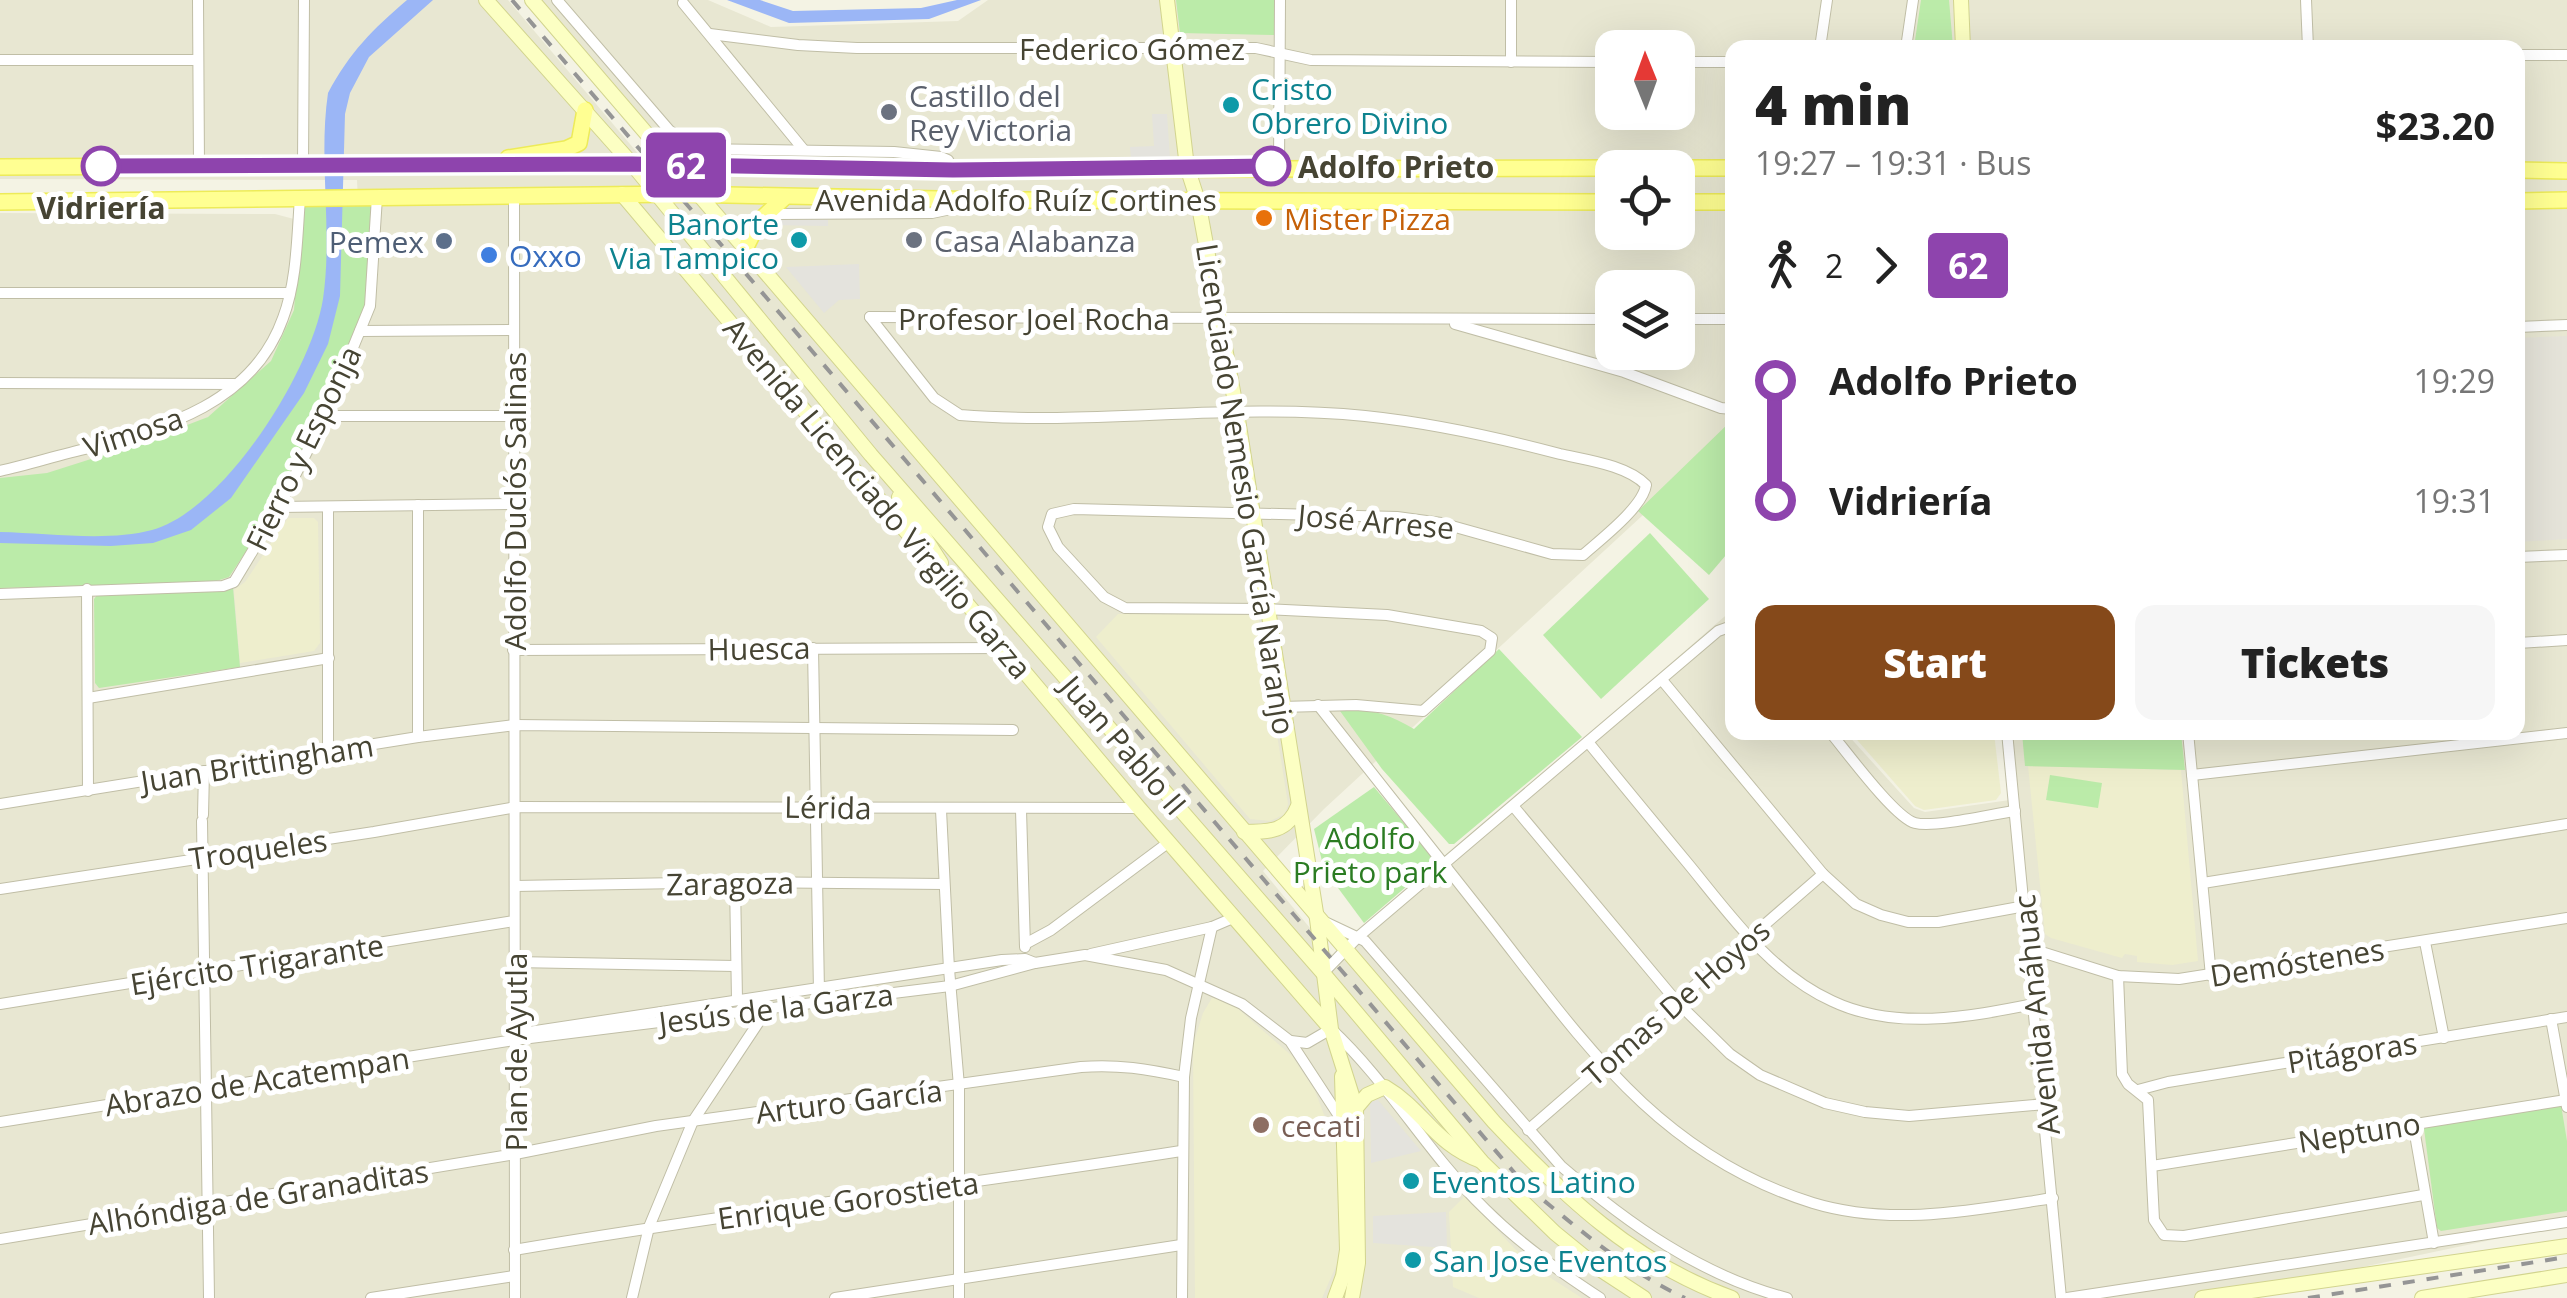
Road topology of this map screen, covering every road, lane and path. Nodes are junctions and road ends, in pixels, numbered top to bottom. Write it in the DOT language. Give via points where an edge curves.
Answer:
graph roads {
  1 [pos="198,0"];
  2 [pos="304,0"];
  3 [pos="486,0"];
  4 [pos="532,0"];
  5 [pos="557,0"];
  6 [pos="1167,0"];
  7 [pos="1280,0"];
  8 [pos="1511,0"];
  9 [pos="1827,0"];
  10 [pos="1913,0"];
  11 [pos="1961,0"];
  12 [pos="2306,0"];
  13 [pos="684,3"];
  14 [pos="710,34"];
  15 [pos="1821,40"];
  16 [pos="1907,40"];
  17 [pos="1963,40"];
  18 [pos="2308,40"];
  19 [pos="1172,48"];
  20 [pos="1279,51"];
  21 [pos="2567,54"];
  22 [pos="2525,55"];
  23 [pos="0,60"];
  24 [pos="198,60"];
  25 [pos="1511,62"];
  26 [pos="1595,62"];
  27 [pos="1695,62"];
  28 [pos="1725,62"];
  29 [pos="585,110"];
  30 [pos="803,149"];
  31 [pos="632,164"];
  32 [pos="303,165"];
  33 [pos="677,165"];
  34 [pos="199,166"];
  35 [pos="1278,166"];
  36 [pos="450,167"];
  37 [pos="0,168"];
  38 [pos="1187,168"];
  39 [pos="1595,168"];
  40 [pos="1695,168"];
  41 [pos="1725,168"];
  42 [pos="953,170"];
  43 [pos="2525,170"];
  44 [pos="2567,171"];
  45 [pos="622,194"];
  46 [pos="701,194"];
  47 [pos="514,195"];
  48 [pos="656,195"];
  49 [pos="377,197"];
  50 [pos="300,198"];
  51 [pos="784,198"];
  52 [pos="989,200"];
  53 [pos="2525,200"];
  54 [pos="2567,200"];
  55 [pos="1198,201"];
  56 [pos="0,202"];
  57 [pos="1595,202"];
  58 [pos="1695,202"];
  59 [pos="1725,202"];
  60 [pos="768,210"];
  61 [pos="746,247"];
  62 [pos="290,293"];
  63 [pos="0,294"];
  64 [pos="748,306"];
  65 [pos="1221,319"];
  66 [pos="1695,319"];
  67 [pos="1725,319"];
  68 [pos="1439,320"];
  69 [pos="1595,320"];
  70 [pos="2567,325"];
  71 [pos="2525,328"];
  72 [pos="514,330"];
  73 [pos="360,331"];
  74 [pos="748,345"];
  75 [pos="0,383"];
  76 [pos="236,384"];
  77 [pos="1725,407"];
  78 [pos="1237,413"];
  79 [pos="324,416"];
  80 [pos="514,416"];
  81 [pos="871,455"];
  82 [pos="0,471"];
  83 [pos="513,504"];
  84 [pos="418,505"];
  85 [pos="280,507"];
  86 [pos="328,508"];
  87 [pos="1251,512"];
  88 [pos="2567,555"];
  89 [pos="2525,557"];
  90 [pos="87,589"];
  91 [pos="0,594"];
  92 [pos="1266,608"];
  93 [pos="972,610"];
  94 [pos="1725,628"];
  95 [pos="2567,640"];
  96 [pos="2525,643"];
  97 [pos="813,648"];
  98 [pos="1004,648"];
  99 [pos="514,650"];
  100 [pos="329,658"];
  101 [pos="1662,680"];
  102 [pos="88,698"];
  103 [pos="1318,706"];
  104 [pos="1281,707"];
  105 [pos="515,725"];
  106 [pos="814,728"];
  107 [pos="1013,730"];
  108 [pos="2567,732"];
  109 [pos="418,737"];
  110 [pos="2525,737"];
  111 [pos="1837,740"];
  112 [pos="2009,740"];
  113 [pos="2189,740"];
  114 [pos="2496,740"];
  115 [pos="1588,742"];
  116 [pos="328,751"];
  117 [pos="204,771"];
  118 [pos="2192,774"];
  119 [pos="88,790"];
  120 [pos="0,804"];
  121 [pos="818,806"];
  122 [pos="1298,806"];
  123 [pos="516,807"];
  124 [pos="1514,807"];
  125 [pos="1139,808"];
  126 [pos="941,810"];
  127 [pos="1020,810"];
  128 [pos="2015,811"];
  129 [pos="2567,824"];
  130 [pos="1244,832"];
  131 [pos="1170,842"];
  132 [pos="200,858"];
  133 [pos="1445,866"];
  134 [pos="1823,874"];
  135 [pos="736,882"];
  136 [pos="818,883"];
  137 [pos="2202,883"];
  138 [pos="944,884"];
  139 [pos="515,886"];
  140 [pos="0,889"];
  141 [pos="2025,906"];
  142 [pos="1233,918"];
  143 [pos="2567,918"];
  144 [pos="1318,919"];
  145 [pos="514,921"];
  146 [pos="1212,926"];
  147 [pos="1358,937"];
  148 [pos="1750,939"];
  149 [pos="2426,942"];
  150 [pos="1025,944"];
  151 [pos="2029,948"];
  152 [pos="1344,950"];
  153 [pos="1086,955"];
  154 [pos="514,962"];
  155 [pos="1028,963"];
  156 [pos="736,966"];
  157 [pos="948,970"];
  158 [pos="205,973"];
  159 [pos="1323,973"];
  160 [pos="2118,976"];
  161 [pos="2211,976"];
  162 [pos="1201,982"];
  163 [pos="950,986"];
  164 [pos="819,995"];
  165 [pos="737,1000"];
  166 [pos="1677,1002"];
  167 [pos="0,1004"];
  168 [pos="2034,1004"];
  169 [pos="768,1008"];
  170 [pos="2567,1017"];
  171 [pos="2551,1019"];
  172 [pos="1331,1029"];
  173 [pos="514,1038"];
  174 [pos="2444,1038"];
  175 [pos="1290,1040"];
  176 [pos="1603,1066"];
  177 [pos="1343,1070"];
  178 [pos="1184,1077"];
  179 [pos="959,1086"];
  180 [pos="208,1088"];
  181 [pos="1385,1088"];
  182 [pos="2138,1090"];
  183 [pos="2045,1104"];
  184 [pos="2566,1104"];
  185 [pos="1356,1108"];
  186 [pos="693,1121"];
  187 [pos="0,1122"];
  188 [pos="2412,1123"];
  189 [pos="1346,1126"];
  190 [pos="1528,1130"];
  191 [pos="1181,1150"];
  192 [pos="515,1154"];
  193 [pos="1482,1162"];
  194 [pos="2152,1166"];
  195 [pos="957,1186"];
  196 [pos="2423,1196"];
  197 [pos="2053,1198"];
  198 [pos="209,1206"];
  199 [pos="2567,1222"];
  200 [pos="649,1227"];
  201 [pos="2567,1235"];
  202 [pos="0,1239"];
  203 [pos="2434,1243"];
  204 [pos="1181,1246"];
  205 [pos="2567,1246"];
  206 [pos="514,1250"];
  207 [pos="2537,1250"];
  208 [pos="2567,1275"];
  209 [pos="514,1276"];
  210 [pos="958,1280"];
  211 [pos="209,1298"];
  212 [pos="371,1298"];
  213 [pos="514,1298"];
  214 [pos="632,1298"];
  215 [pos="835,1298"];
  216 [pos="959,1298"];
  217 [pos="1182,1298"];
  218 [pos="1336,1298"];
  219 [pos="1352,1298"];
  220 [pos="1600,1298"];
  221 [pos="1644,1298"];
  222 [pos="1732,1298"];
  223 [pos="1787,1298"];
  224 [pos="2064,1298"];
  225 [pos="2202,1298"];
  226 [pos="2422,1298"];
  1 -- 24 [label="street"];
  2 -- 32 [label="street"];
  3 -- 29 [label="main road, Juan Pablo II"];
  4 -- 33 [label="main road, Juan Pablo II"];
  5 -- 30 [label="street" via="668,130 694,148"];
  6 -- 19 [label="main road, Licenciado Nemesio García Naranjo"];
  7 -- 20 [label="street"];
  8 -- 25 [label="street"];
  9 -- 15 [label="street"];
  10 -- 16 [label="street"];
  11 -- 17 [label="main road"];
  12 -- 18 [label="street"];
  13 -- 14 [label="street"];
  14 -- 19 [label="street, Federico Gómez" via="858,48"];
  14 -- 30 [label="street"];
  19 -- 20 [label="street, Federico Gómez"];
  19 -- 38 [label="main road, Licenciado Nemesio García Naranjo"];
  20 -- 25 [label="street, Federico Gómez" via="1300,60"];
  20 -- 35 [label="street"];
  21 -- 22 [label="street"];
  23 -- 24 [label="street"];
  24 -- 34 [label="street"];
  25 -- 26 [label="street, Federico Gómez"];
  27 -- 28 [label="street"];
  29 -- 31 [label="main road, Juan Pablo II"];
  29 -- 36 [label="main road" via="578,143"];
  30 -- 42 [label="street" via="923,155 948,160"];
  31 -- 33 [label="main road, Avenida Adolfo Ruíz Cortines"];
  31 -- 36 [label="main road, Avenida Adolfo Ruíz Cortines"];
  31 -- 48 [label="main road, Juan Pablo II"];
  32 -- 34 [label="main road, Avenida Adolfo Ruíz Cortines"];
  32 -- 36 [label="main road, Avenida Adolfo Ruíz Cortines"];
  33 -- 42 [label="main road, Avenida Adolfo Ruíz Cortines"];
  33 -- 46 [label="main road, Juan Pablo II"];
  34 -- 37 [label="main road, Avenida Adolfo Ruíz Cortines"];
  35 -- 38 [label="main road, Avenida Adolfo Ruíz Cortines"];
  35 -- 39 [label="main road, Avenida Adolfo Ruíz Cortines"];
  38 -- 42 [label="main road, Avenida Adolfo Ruíz Cortines"];
  38 -- 55 [label="main road, Licenciado Nemesio García Naranjo"];
  40 -- 41 [label="main road"];
  43 -- 44 [label="main road"];
  45 -- 47 [label="main road, Avenida Adolfo Ruíz Cortines"];
  45 -- 48 [label="main road, Avenida Adolfo Ruíz Cortines"];
  45 -- 74 [label="main road, Avenida Licenciado Virgilio Garza"];
  46 -- 48 [label="main road, Avenida Adolfo Ruíz Cortines"];
  46 -- 51 [label="main road, Avenida Adolfo Ruíz Cortines"];
  46 -- 61 [label="main road, Juan Pablo II"];
  47 -- 49 [label="main road, Avenida Adolfo Ruíz Cortines"];
  47 -- 72 [label="street, Adolfo Duclós Salinas"];
  48 -- 64 [label="main road, Juan Pablo II"];
  49 -- 50 [label="main road, Avenida Adolfo Ruíz Cortines"];
  49 -- 73 [label="street, Fierro y Esponja" via="374,287"];
  50 -- 56 [label="main road, Avenida Adolfo Ruíz Cortines"];
  50 -- 62 [label="street, Vimosa"];
  51 -- 52 [label="main road, Avenida Adolfo Ruíz Cortines"];
  51 -- 60 [label="main road"];
  52 -- 55 [label="main road, Avenida Adolfo Ruíz Cortines"];
  52 -- 60 [label="street" via="932,214"];
  53 -- 54 [label="main road"];
  55 -- 57 [label="main road, Avenida Adolfo Ruíz Cortines"];
  55 -- 65 [label="main road, Licenciado Nemesio García Naranjo"];
  58 -- 59 [label="main road"];
  60 -- 61 [label="main road"];
  61 -- 130 [label="main road, Juan Pablo II"];
  62 -- 63 [label="street"];
  62 -- 76 [label="street, Vimosa" via="272,343"];
  64 -- 74 [label="main road"];
  64 -- 81 [label="main road, Juan Pablo II"];
  65 -- 68 [label="street, Profesor Joel Rocha"];
  65 -- 78 [label="main road, Licenciado Nemesio García Naranjo"];
  65 -- 78 [label="street, Profesor Joel Rocha" via="870,317 934,398 960,415"];
  66 -- 67 [label="street"];
  68 -- 69 [label="street, Profesor Joel Rocha"];
  68 -- 77 [label="street, Profesor Joel Rocha"];
  70 -- 71 [label="street"];
  72 -- 73 [label="street"];
  72 -- 80 [label="street, Adolfo Duclós Salinas"];
  73 -- 79 [label="street, Fierro y Esponja"];
  74 -- 93 [label="main road, Avenida Licenciado Virgilio Garza"];
  75 -- 76 [label="street"];
  76 -- 82 [label="street, Vimosa" via="188,417 148,433"];
  78 -- 87 [label="main road, Licenciado Nemesio García Naranjo"];
  78 -- 87 [label="street, José Arrese" via="1363,416 1475,432 1604,465 1646,485 1637,503 1583,555 1552,554 1441,523"];
  79 -- 80 [label="street"];
  79 -- 85 [label="street, Fierro y Esponja"];
  80 -- 83 [label="street, Adolfo Duclós Salinas"];
  81 -- 93 [label="main road"];
  81 -- 159 [label="main road, Juan Pablo II"];
  83 -- 84 [label="street"];
  83 -- 99 [label="street, Adolfo Duclós Salinas"];
  84 -- 86 [label="street"];
  84 -- 109 [label="street"];
  85 -- 86 [label="street"];
  85 -- 90 [label="street, Fierro y Esponja" via="234,582"];
  86 -- 100 [label="street"];
  87 -- 92 [label="main road, Licenciado Nemesio García Naranjo"];
  87 -- 92 [label="street, José Arrese" via="1074,509 1048,520 1058,547 1114,604"];
  88 -- 89 [label="street"];
  90 -- 91 [label="street, Fierro y Esponja"];
  90 -- 102 [label="street"];
  92 -- 103 [label="street" via="1387,615 1481,631 1493,643 1423,712"];
  92 -- 104 [label="main road, Licenciado Nemesio García Naranjo"];
  93 -- 98 [label="main road, Avenida Licenciado Virgilio Garza"];
  94 -- 101 [label="street"];
  95 -- 96 [label="street"];
  97 -- 98 [label="street, Huesca"];
  97 -- 99 [label="street, Huesca"];
  97 -- 106 [label="street"];
  98 -- 125 [label="main road, Avenida Licenciado Virgilio Garza"];
  99 -- 105 [label="street, Adolfo Duclós Salinas"];
  100 -- 102 [label="street"];
  100 -- 116 [label="street"];
  101 -- 115 [label="street"];
  101 -- 134 [label="street"];
  102 -- 119 [label="street"];
  103 -- 104 [label="street"];
  103 -- 133 [label="street"];
  104 -- 122 [label="main road, Licenciado Nemesio García Naranjo"];
  105 -- 106 [label="street, Juan Brittingham"];
  105 -- 109 [label="street, Juan Brittingham"];
  105 -- 123 [label="street, Adolfo Duclós Salinas"];
  106 -- 107 [label="street, Juan Brittingham"];
  106 -- 121 [label="street"];
  108 -- 110 [label="street"];
  109 -- 116 [label="street, Juan Brittingham"];
  111 -- 128 [label="street" via="1912,822"];
  112 -- 128 [label="street, Avenida Anáhuac"];
  113 -- 118 [label="street"];
  114 -- 118 [label="street"];
  115 -- 124 [label="street"];
  115 -- 148 [label="street"];
  116 -- 117 [label="street, Juan Brittingham"];
  117 -- 119 [label="street, Juan Brittingham"];
  117 -- 132 [label="street"];
  118 -- 137 [label="street"];
  119 -- 120 [label="street, Juan Brittingham"];
  121 -- 123 [label="street, Lérida"];
  121 -- 126 [label="street, Lérida"];
  121 -- 136 [label="street"];
  122 -- 130 [label="main road" via="1278,830"];
  122 -- 144 [label="main road, Licenciado Nemesio García Naranjo"];
  123 -- 132 [label="street, Troqueles"];
  123 -- 139 [label="street, Plan de Ayutla"];
  124 -- 133 [label="street"];
  124 -- 166 [label="street"];
  125 -- 127 [label="street, Lérida"];
  125 -- 131 [label="main road, Avenida Licenciado Virgilio Garza"];
  126 -- 127 [label="street, Lérida"];
  126 -- 138 [label="street"];
  127 -- 150 [label="street"];
  128 -- 141 [label="street, Avenida Anáhuac"];
  129 -- 137 [label="street"];
  130 -- 144 [label="main road, Juan Pablo II"];
  131 -- 142 [label="main road, Avenida Licenciado Virgilio Garza"];
  131 -- 150 [label="street"];
  132 -- 140 [label="street, Troqueles"];
  132 -- 158 [label="street"];
  133 -- 147 [label="street"];
  133 -- 176 [label="street"];
  134 -- 141 [label="street" via="1856,904 1908,922"];
  134 -- 148 [label="street, Tomas De Hoyos"];
  135 -- 136 [label="street, Zaragoza"];
  135 -- 139 [label="street, Zaragoza"];
  135 -- 156 [label="street"];
  136 -- 138 [label="street, Zaragoza"];
  136 -- 164 [label="street"];
  137 -- 161 [label="street"];
  138 -- 157 [label="street"];
  139 -- 145 [label="street, Plan de Ayutla"];
  141 -- 151 [label="street, Avenida Anáhuac"];
  142 -- 146 [label="street"];
  142 -- 172 [label="main road, Avenida Licenciado Virgilio Garza"];
  143 -- 149 [label="street, Demóstenes"];
  144 -- 147 [label="street"];
  144 -- 152 [label="main road, Juan Pablo II"];
  144 -- 159 [label="main road, Licenciado Nemesio García Naranjo"];
  145 -- 154 [label="street, Plan de Ayutla"];
  145 -- 158 [label="street, Ejército Trigarante"];
  146 -- 153 [label="street"];
  146 -- 162 [label="street"];
  147 -- 152 [label="street"];
  147 -- 190 [label="street"];
  148 -- 166 [label="street, Tomas De Hoyos"];
  148 -- 168 [label="street" via="1800,982 1872,1014 1943,1018"];
  149 -- 161 [label="street, Demóstenes"];
  149 -- 174 [label="street"];
  150 -- 155 [label="street"];
  151 -- 160 [label="street, Demóstenes"];
  151 -- 168 [label="street, Avenida Anáhuac"];
  152 -- 159 [label="street"];
  152 -- 222 [label="main road, Juan Pablo II" via="1573,1203 1667,1269"];
  153 -- 155 [label="street, Jesús de la Garza"];
  153 -- 162 [label="street, Jesús de la Garza"];
  154 -- 156 [label="street"];
  154 -- 173 [label="street, Plan de Ayutla"];
  155 -- 157 [label="street, Jesús de la Garza"];
  155 -- 163 [label="street, Jesús de la Garza"];
  156 -- 165 [label="street"];
  157 -- 163 [label="street"];
  157 -- 164 [label="street, Jesús de la Garza"];
  158 -- 167 [label="street, Ejército Trigarante"];
  158 -- 180 [label="street"];
  159 -- 172 [label="main road, Licenciado Nemesio García Naranjo"];
  159 -- 193 [label="main road, Juan Pablo II"];
  160 -- 161 [label="street, Demóstenes"];
  160 -- 182 [label="street" via="2122,1074"];
  162 -- 175 [label="street, Jesús de la Garza"];
  162 -- 178 [label="street"];
  163 -- 164 [label="street, Jesús de la Garza"];
  163 -- 179 [label="street"];
  164 -- 165 [label="street, Jesús de la Garza"];
  164 -- 169 [label="street, Jesús de la Garza"];
  165 -- 173 [label="street, Jesús de la Garza"];
  166 -- 176 [label="street, Tomas De Hoyos"];
  166 -- 183 [label="street" via="1760,1075 1825,1103 1909,1116"];
  168 -- 183 [label="street, Avenida Anáhuac"];
  169 -- 173 [label="street, Jesús de la Garza"];
  169 -- 186 [label="street"];
  170 -- 171 [label="street, Pitágoras"];
  171 -- 174 [label="street, Pitágoras"];
  171 -- 184 [label="street"];
  172 -- 175 [label="street" via="1307,1043"];
  172 -- 177 [label="main road, Licenciado Nemesio García Naranjo"];
  172 -- 181 [label="street"];
  173 -- 180 [label="street, Abrazo de Acatempan"];
  173 -- 192 [label="street, Plan de Ayutla"];
  174 -- 182 [label="street, Pitágoras"];
  175 -- 189 [label="street, Jesús de la Garza"];
  176 -- 190 [label="street, Tomas De Hoyos"];
  176 -- 197 [label="street" via="1702,1151 1815,1204 1946,1214"];
  177 -- 185 [label="main road"];
  177 -- 189 [label="main road"];
  178 -- 179 [label="street, Arturo García" via="1109,1064"];
  178 -- 191 [label="street"];
  179 -- 186 [label="street, Arturo García"];
  179 -- 195 [label="street"];
  180 -- 187 [label="street, Abrazo de Acatempan"];
  180 -- 198 [label="street"];
  181 -- 185 [label="main road"];
  181 -- 193 [label="main road" via="1454,1151"];
  181 -- 220 [label="street" via="1483,1207 1535,1254"];
  182 -- 194 [label="street" via="2151,1113"];
  183 -- 197 [label="street, Avenida Anáhuac"];
  184 -- 188 [label="street, Neptuno"];
  185 -- 219 [label="main road" via="1358,1262"];
  186 -- 192 [label="street, Arturo García"];
  186 -- 200 [label="street"];
  188 -- 194 [label="street, Neptuno"];
  188 -- 196 [label="street"];
  189 -- 218 [label="main road" via="1347,1250"];
  190 -- 223 [label="street" via="1590,1192 1654,1238 1734,1280"];
  191 -- 195 [label="street, Enrique Gorostieta"];
  191 -- 204 [label="street"];
  192 -- 198 [label="street, Alhóndiga de Granaditas"];
  192 -- 206 [label="street, Plan de Ayutla"];
  193 -- 221 [label="main road, Juan Pablo II" via="1554,1232"];
  194 -- 196 [label="street" via="2154,1220 2164,1235"];
  195 -- 200 [label="street, Enrique Gorostieta"];
  195 -- 210 [label="street"];
  196 -- 203 [label="street"];
  197 -- 224 [label="street, Avenida Anáhuac"];
  198 -- 202 [label="street, Alhóndiga de Granaditas"];
  198 -- 211 [label="street"];
  199 -- 203 [label="street"];
  200 -- 206 [label="street, Enrique Gorostieta"];
  200 -- 214 [label="street"];
  201 -- 207 [label="main road"];
  203 -- 224 [label="street"];
  204 -- 210 [label="street"];
  204 -- 217 [label="street"];
  205 -- 207 [label="main road"];
  206 -- 209 [label="street, Plan de Ayutla"];
  207 -- 225 [label="main road"];
  208 -- 226 [label="main road"];
  209 -- 212 [label="street"];
  209 -- 213 [label="street, Plan de Ayutla"];
  210 -- 215 [label="street"];
  210 -- 216 [label="street"];
}
